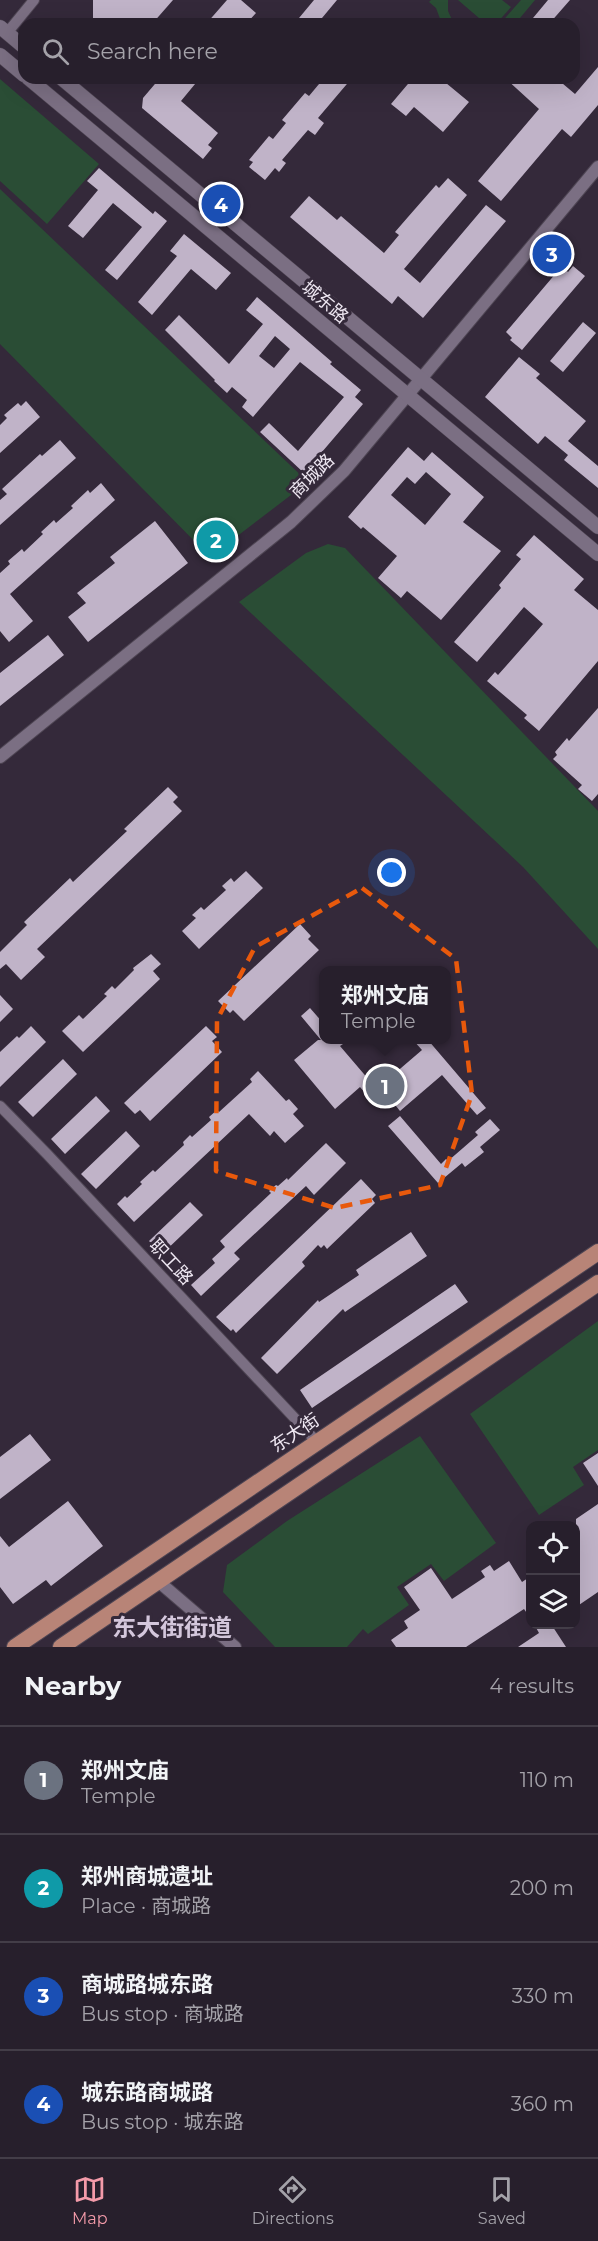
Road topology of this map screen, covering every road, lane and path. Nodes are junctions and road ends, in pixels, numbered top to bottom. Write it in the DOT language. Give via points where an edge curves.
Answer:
graph roads {
  1 [pos="34,0"];
  2 [pos="3,30"];
  3 [pos="18,42"];
  4 [pos="0,54"];
  5 [pos="18,70"];
  6 [pos="35,84"];
  7 [pos="68,84"];
  8 [pos="598,167"];
  9 [pos="421,379"];
  10 [pos="407,395"];
  11 [pos="598,527"];
  12 [pos="598,554"];
  13 [pos="0,757"];
  14 [pos="0,1107"];
  15 [pos="598,1252"];
  16 [pos="598,1283"];
  17 [pos="317,1442"];
  18 [pos="158,1581"];
  19 [pos="15,1647"];
  20 [pos="61,1647"];
  21 [pos="235,1647"];
  1 -- 2 [label="street"];
  2 -- 3 [label="main road"];
  4 -- 5 [label="main road"];
  6 -- 10 [label="main road, 城东路"];
  7 -- 9 [label="main road, 城东路"];
  8 -- 9 [label="street, 商城路"];
  9 -- 10 [label="street, 商城路"];
  9 -- 11 [label="main road, 城东路"];
  10 -- 12 [label="main road, 城东路"];
  10 -- 13 [label="street, 商城路" via="344,471 302,513"];
  14 -- 17 [label="street, 职工路"];
  15 -- 17 [label="main road, 东大街"];
  16 -- 18 [label="main road"];
  17 -- 19 [label="main road, 东大街"];
  18 -- 20 [label="main road"];
  18 -- 21 [label="street"];
}
